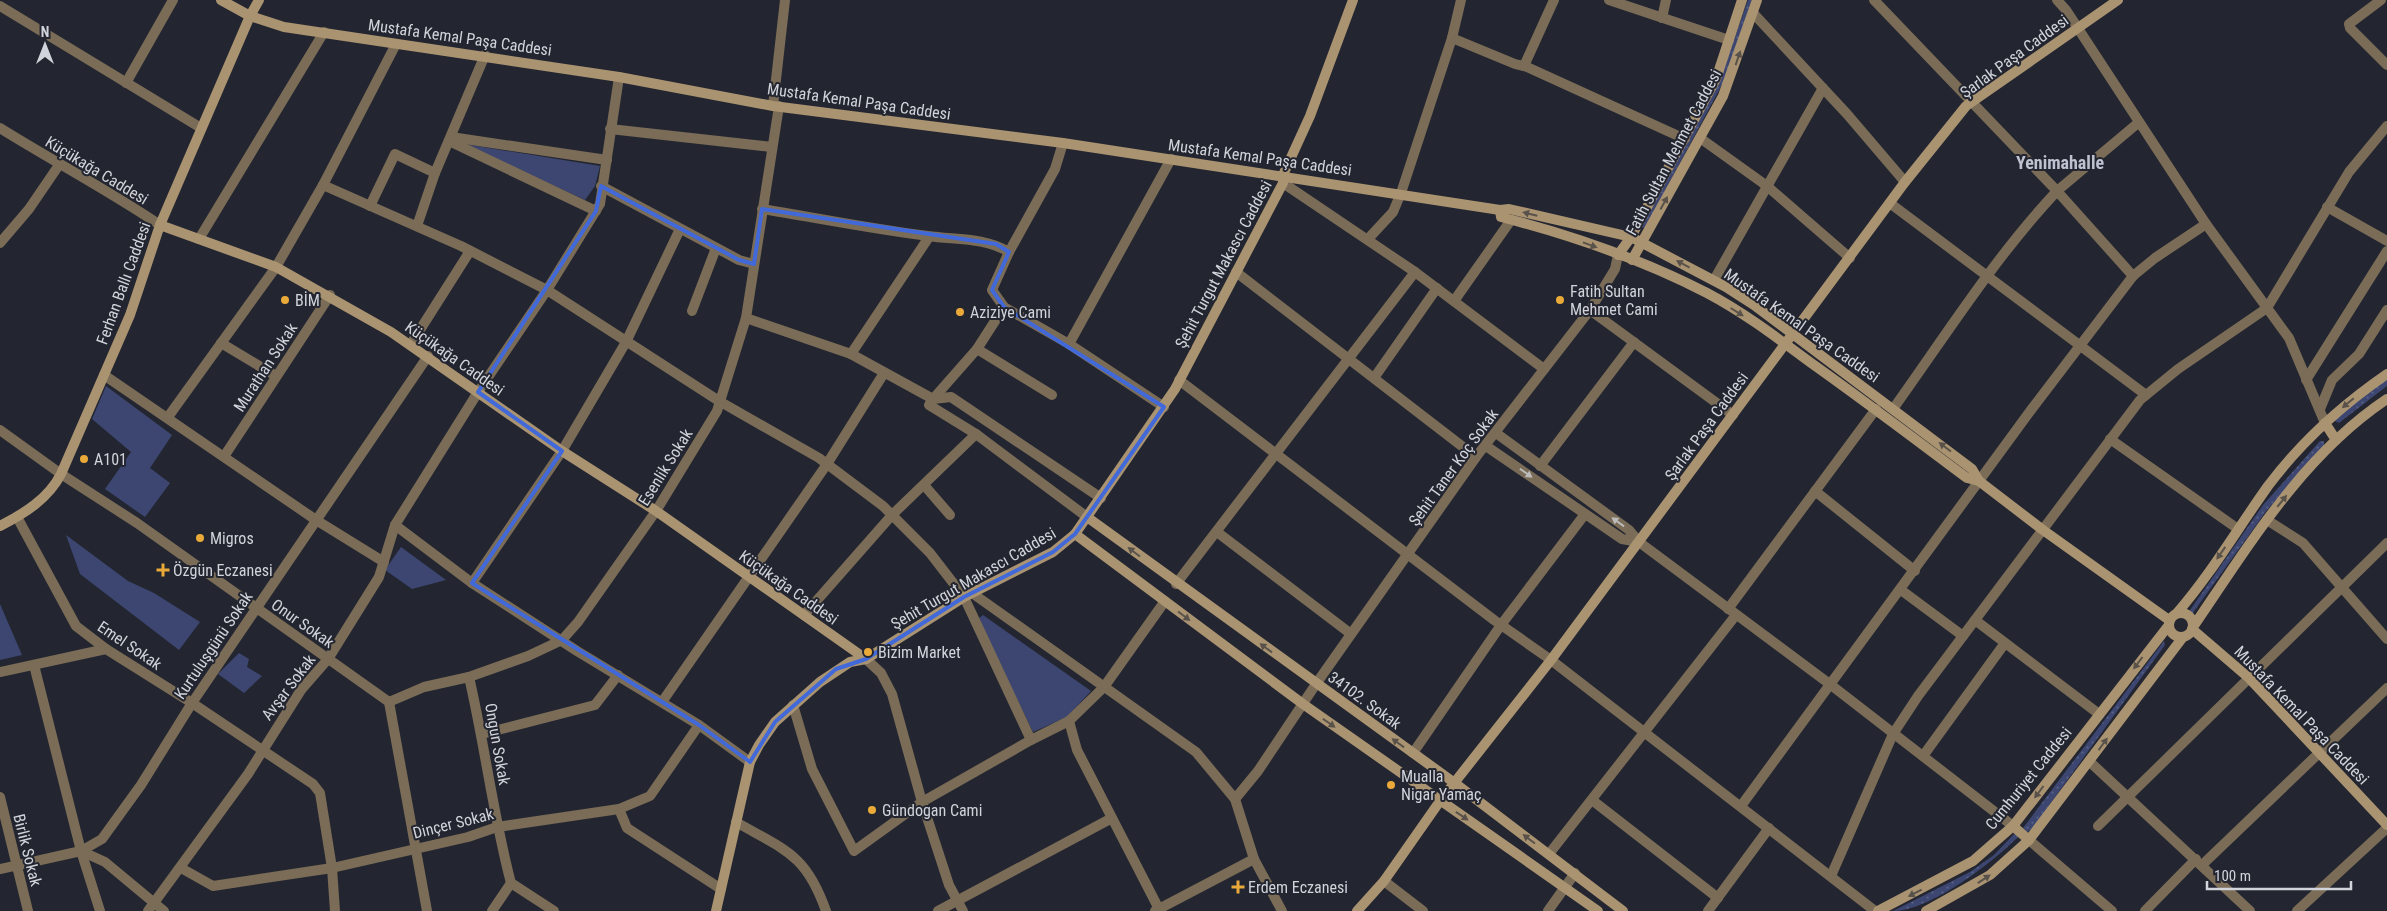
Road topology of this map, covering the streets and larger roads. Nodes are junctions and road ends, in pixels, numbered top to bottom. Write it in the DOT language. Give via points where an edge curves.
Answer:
graph roads {
  1 [pos="173,0"];
  2 [pos="221,0"];
  3 [pos="259,0"];
  4 [pos="785,0"];
  5 [pos="1352,0"];
  6 [pos="1460,0"];
  7 [pos="1554,0"];
  8 [pos="1609,0"];
  9 [pos="1666,0"];
  10 [pos="1742,0"];
  11 [pos="1757,0"];
  12 [pos="1874,0"];
  13 [pos="2057,0"];
  14 [pos="2118,0"];
  15 [pos="2381,0"];
  16 [pos="0,6"];
  17 [pos="1753,13"];
  18 [pos="250,16"];
  19 [pos="1662,18"];
  20 [pos="2078,28"];
  21 [pos="324,32"];
  22 [pos="1452,38"];
  23 [pos="1729,40"];
  24 [pos="396,44"];
  25 [pos="485,55"];
  26 [pos="2387,65"];
  27 [pos="1524,66"];
  28 [pos="619,77"];
  29 [pos="126,83"];
  30 [pos="1823,88"];
  31 [pos="1971,102"];
  32 [pos="776,106"];
  33 [pos="2138,123"];
  34 [pos="2387,126"];
  35 [pos="0,128"];
  36 [pos="201,128"];
  37 [pos="610,129"];
  38 [pos="1700,138"];
  39 [pos="450,139"];
  40 [pos="1685,139"];
  41 [pos="1063,143"];
  42 [pos="772,147"];
  43 [pos="1171,159"];
  44 [pos="607,160"];
  45 [pos="60,165"];
  46 [pos="435,173"];
  47 [pos="1283,179"];
  48 [pos="1905,182"];
  49 [pos="323,185"];
  50 [pos="601,186"];
  51 [pos="1767,186"];
  52 [pos="2056,191"];
  53 [pos="1401,194"];
  54 [pos="1891,204"];
  55 [pos="370,206"];
  56 [pos="2327,208"];
  57 [pos="762,209"];
  58 [pos="1500,210"];
  59 [pos="596,211"];
  60 [pos="1511,220"];
  61 [pos="2206,224"];
  62 [pos="160,225"];
  63 [pos="417,226"];
  64 [pos="680,229"];
  65 [pos="929,237"];
  66 [pos="1631,237"];
  67 [pos="199,239"];
  68 [pos="1368,239"];
  69 [pos="2387,241"];
  70 [pos="1643,242"];
  71 [pos="0,243"];
  72 [pos="716,248"];
  73 [pos="470,251"];
  74 [pos="1009,252"];
  75 [pos="2387,252"];
  76 [pos="1618,255"];
  77 [pos="1850,258"];
  78 [pos="1632,260"];
  79 [pos="754,264"];
  80 [pos="276,267"];
  81 [pos="1615,270"];
  82 [pos="1236,272"];
  83 [pos="1415,272"];
  84 [pos="1988,276"];
  85 [pos="2133,276"];
  86 [pos="1714,280"];
  87 [pos="1437,288"];
  88 [pos="548,290"];
  89 [pos="330,295"];
  90 [pos="1454,300"];
  91 [pos="1004,307"];
  92 [pos="2266,308"];
  93 [pos="1590,310"];
  94 [pos="2387,310"];
  95 [pos="692,311"];
  96 [pos="746,318"];
  97 [pos="1793,334"];
  98 [pos="626,342"];
  99 [pos="1634,342"];
  100 [pos="221,343"];
  101 [pos="411,344"];
  102 [pos="1069,344"];
  103 [pos="1785,344"];
  104 [pos="2081,345"];
  105 [pos="977,349"];
  106 [pos="851,354"];
  107 [pos="428,356"];
  108 [pos="1349,359"];
  109 [pos="1544,369"];
  110 [pos="884,373"];
  111 [pos="2387,374"];
  112 [pos="104,375"];
  113 [pos="276,376"];
  114 [pos="1374,378"];
  115 [pos="1180,380"];
  116 [pos="2306,380"];
  117 [pos="478,392"];
  118 [pos="1052,395"];
  119 [pos="2146,395"];
  120 [pos="932,399"];
  121 [pos="2387,399"];
  122 [pos="719,401"];
  123 [pos="1164,407"];
  124 [pos="1893,408"];
  125 [pos="2320,408"];
  126 [pos="1876,410"];
  127 [pos="1733,415"];
  128 [pos="168,417"];
  129 [pos="2325,423"];
  130 [pos="0,430"];
  131 [pos="1496,433"];
  132 [pos="976,434"];
  133 [pos="2110,439"];
  134 [pos="2336,440"];
  135 [pos="1486,446"];
  136 [pos="562,451"];
  137 [pos="1276,452"];
  138 [pos="225,455"];
  139 [pos="1476,457"];
  140 [pos="827,464"];
  141 [pos="1540,466"];
  142 [pos="61,474"];
  143 [pos="1979,481"];
  144 [pos="924,484"];
  145 [pos="1815,491"];
  146 [pos="1101,498"];
  147 [pos="656,511"];
  148 [pos="1585,514"];
  149 [pos="892,515"];
  150 [pos="950,515"];
  151 [pos="1087,517"];
  152 [pos="17,518"];
  153 [pos="316,520"];
  154 [pos="2267,520"];
  155 [pos="395,525"];
  156 [pos="0,526"];
  157 [pos="2238,529"];
  158 [pos="2043,530"];
  159 [pos="1217,532"];
  160 [pos="1075,534"];
  161 [pos="1639,542"];
  162 [pos="2387,543"];
  163 [pos="1408,554"];
  164 [pos="384,562"];
  165 [pos="1915,571"];
  166 [pos="749,577"];
  167 [pos="472,583"];
  168 [pos="1176,584"];
  169 [pos="2342,587"];
  170 [pos="1901,590"];
  171 [pos="968,595"];
  172 [pos="1165,601"];
  173 [pos="256,609"];
  174 [pos="1732,612"];
  175 [pos="804,615"];
  176 [pos="2172,619"];
  177 [pos="1975,620"];
  178 [pos="1501,626"];
  179 [pos="2193,628"];
  180 [pos="1351,634"];
  181 [pos="1963,636"];
  182 [pos="2183,637"];
  183 [pos="2387,639"];
  184 [pos="562,640"];
  185 [pos="2005,643"];
  186 [pos="106,649"];
  187 [pos="328,659"];
  188 [pos="866,659"];
  189 [pos="1551,660"];
  190 [pos="34,665"];
  191 [pos="0,672"];
  192 [pos="618,675"];
  193 [pos="470,677"];
  194 [pos="2249,678"];
  195 [pos="1316,684"];
  196 [pos="1831,685"];
  197 [pos="1104,686"];
  198 [pos="2387,688"];
  199 [pos="389,702"];
  200 [pos="662,702"];
  201 [pos="192,703"];
  202 [pos="1302,704"];
  203 [pos="793,705"];
  204 [pos="2099,714"];
  205 [pos="1069,721"];
  206 [pos="700,724"];
  207 [pos="1644,732"];
  208 [pos="482,734"];
  209 [pos="1893,734"];
  210 [pos="1031,740"];
  211 [pos="261,751"];
  212 [pos="2320,753"];
  213 [pos="1413,754"];
  214 [pos="1923,756"];
  215 [pos="750,762"];
  216 [pos="2090,762"];
  217 [pos="1456,784"];
  218 [pos="2127,796"];
  219 [pos="0,797"];
  220 [pos="1234,799"];
  221 [pos="1592,800"];
  222 [pos="1440,801"];
  223 [pos="922,802"];
  224 [pos="1741,806"];
  225 [pos="619,810"];
  226 [pos="1112,818"];
  227 [pos="736,822"];
  228 [pos="2013,826"];
  229 [pos="2098,826"];
  230 [pos="2387,827"];
  231 [pos="497,828"];
  232 [pos="1769,828"];
  233 [pos="2029,840"];
  234 [pos="416,848"];
  235 [pos="81,851"];
  236 [pos="1550,854"];
  237 [pos="1254,859"];
  238 [pos="2199,862"];
  239 [pos="16,866"];
  240 [pos="181,868"];
  241 [pos="332,868"];
  242 [pos="0,870"];
  243 [pos="1574,873"];
  244 [pos="1831,876"];
  245 [pos="1384,881"];
  246 [pos="510,883"];
  247 [pos="1566,887"];
  248 [pos="721,889"];
  249 [pos="1718,898"];
  250 [pos="958,901"];
  251 [pos="156,902"];
  252 [pos="1158,910"];
  253 [pos="28,911"];
  254 [pos="100,911"];
  255 [pos="148,911"];
  256 [pos="164,911"];
  257 [pos="336,911"];
  258 [pos="428,911"];
  259 [pos="492,911"];
  260 [pos="554,911"];
  261 [pos="716,911"];
  262 [pos="826,911"];
  263 [pos="938,911"];
  264 [pos="963,911"];
  265 [pos="1282,911"];
  266 [pos="1357,911"];
  267 [pos="1423,911"];
  268 [pos="1548,911"];
  269 [pos="1598,911"];
  270 [pos="1623,911"];
  271 [pos="1708,911"];
  272 [pos="1877,911"];
  273 [pos="1926,911"];
  274 [pos="2112,911"];
  275 [pos="2144,911"];
  276 [pos="2250,911"];
  277 [pos="2298,911"];
  1 -- 29 [label="street"];
  2 -- 18 [label="street, Mustafa Kemal Paşa Caddesi"];
  3 -- 18 [label="street, Ferhan Ballı Caddesi"];
  4 -- 32 [label="street, Esenlik Sokak"];
  5 -- 47 [label="street, Şehit Turgut Makascı Caddesi" via="1310,116"];
  6 -- 22 [label="street"];
  7 -- 27 [label="street"];
  8 -- 19 [label="street"];
  9 -- 19 [label="street"];
  10 -- 23 [label="street, Fatih Sultan Mehmet Caddesi"];
  11 -- 17 [label="street, Fatih Sultan Mehmet Caddesi"];
  12 -- 31 [label="street"];
  13 -- 20 [label="street"];
  14 -- 20 [label="street, Şarlak Paşa Caddesi"];
  15 -- 26 [label="street" via="2349,24"];
  16 -- 29 [label="street"];
  17 -- 30 [label="street"];
  38 -- 17 [label="street, Fatih Sultan Mehmet Caddesi, one-way" via="1726,89"];
  18 -- 21 [label="street, Mustafa Kemal Paşa Caddesi" via="284,27"];
  18 -- 36 [label="street, Ferhan Ballı Caddesi"];
  19 -- 23 [label="street"];
  20 -- 31 [label="street, Şarlak Paşa Caddesi"];
  20 -- 33 [label="street"];
  21 -- 24 [label="street, Mustafa Kemal Paşa Caddesi"];
  21 -- 67 [label="street"];
  22 -- 27 [label="street"];
  22 -- 53 [label="street"];
  23 -- 40 [label="street, Fatih Sultan Mehmet Caddesi" via="1716,79"];
  24 -- 25 [label="street, Mustafa Kemal Paşa Caddesi"];
  24 -- 49 [label="street"];
  25 -- 28 [label="street, Mustafa Kemal Paşa Caddesi"];
  25 -- 39 [label="street"];
  27 -- 40 [label="street"];
  28 -- 32 [label="street, Mustafa Kemal Paşa Caddesi"];
  28 -- 37 [label="street, Avşar Sokak"];
  29 -- 36 [label="street"];
  30 -- 48 [label="street"];
  30 -- 51 [label="street"];
  31 -- 48 [label="street, Şarlak Paşa Caddesi"];
  31 -- 52 [label="street"];
  32 -- 41 [label="street, Mustafa Kemal Paşa Caddesi"];
  32 -- 42 [label="street, Esenlik Sokak"];
  33 -- 52 [label="street"];
  33 -- 61 [label="street"];
  34 -- 56 [label="street" via="2349,172"];
  35 -- 45 [label="street, Küçükağa Caddesi"];
  36 -- 62 [label="street, Ferhan Ballı Caddesi"];
  37 -- 42 [label="street"];
  37 -- 44 [label="street, Avşar Sokak"];
  38 -- 51 [label="street"];
  70 -- 38 [label="street, Fatih Sultan Mehmet Caddesi, one-way"];
  39 -- 44 [label="street"];
  39 -- 46 [label="street"];
  39 -- 59 [label="street"];
  40 -- 66 [label="street, Fatih Sultan Mehmet Caddesi"];
  41 -- 43 [label="street, Mustafa Kemal Paşa Caddesi"];
  41 -- 74 [label="street" via="1055,170"];
  42 -- 57 [label="street, Esenlik Sokak"];
  43 -- 47 [label="street, Mustafa Kemal Paşa Caddesi"];
  43 -- 102 [label="street"];
  44 -- 50 [label="street, Avşar Sokak"];
  45 -- 62 [label="street, Küçükağa Caddesi" via="115,195"];
  45 -- 71 [label="street"];
  46 -- 55 [label="street" via="396,154"];
  46 -- 63 [label="street"];
  47 -- 53 [label="street, Mustafa Kemal Paşa Caddesi"];
  47 -- 68 [label="street"];
  47 -- 82 [label="street, Şehit Turgut Makascı Caddesi"];
  48 -- 54 [label="street, Şarlak Paşa Caddesi"];
  49 -- 55 [label="street"];
  49 -- 80 [label="street"];
  50 -- 59 [label="street, Avşar Sokak" via="600,204"];
  50 -- 64 [label="street"];
  51 -- 77 [label="street"];
  51 -- 86 [label="street"];
  52 -- 84 [label="street"];
  52 -- 85 [label="street"];
  53 -- 58 [label="street, Mustafa Kemal Paşa Caddesi"];
  53 -- 68 [label="street" via="1393,212"];
  54 -- 77 [label="street, Şarlak Paşa Caddesi"];
  54 -- 84 [label="street"];
  55 -- 63 [label="street"];
  56 -- 69 [label="street"];
  56 -- 92 [label="street"];
  57 -- 65 [label="street"];
  57 -- 79 [label="street, Esenlik Sokak"];
  58 -- 60 [label="street, Mustafa Kemal Paşa Caddesi" via="1501,217"];
  66 -- 58 [label="street, Mustafa Kemal Paşa Caddesi, one-way" via="1509,209"];
  59 -- 88 [label="street, Avşar Sokak"];
  60 -- 76 [label="street, Mustafa Kemal Paşa Caddesi, one-way"];
  60 -- 90 [label="street"];
  61 -- 85 [label="street"];
  61 -- 92 [label="street"];
  62 -- 67 [label="street, Küçükağa Caddesi"];
  62 -- 112 [label="street, Ferhan Ballı Caddesi" via="130,315"];
  63 -- 73 [label="street"];
  64 -- 72 [label="street"];
  64 -- 98 [label="street"];
  65 -- 74 [label="street" via="980,240"];
  65 -- 106 [label="street"];
  66 -- 70 [label="street, Mustafa Kemal Paşa Caddesi"];
  66 -- 76 [label="street, Fatih Sultan Mehmet Caddesi"];
  67 -- 80 [label="street, Küçükağa Caddesi"];
  68 -- 83 [label="street"];
  70 -- 78 [label="street, Fatih Sultan Mehmet Caddesi"];
  86 -- 70 [label="street, Mustafa Kemal Paşa Caddesi, one-way"];
  72 -- 79 [label="street" via="738,260"];
  72 -- 95 [label="street"];
  73 -- 88 [label="street"];
  73 -- 101 [label="street"];
  74 -- 91 [label="street" via="992,290"];
  75 -- 116 [label="street"];
  76 -- 78 [label="street, Mustafa Kemal Paşa Caddesi"];
  76 -- 81 [label="street, Şehit Taner Koç Sokak"];
  77 -- 97 [label="street, Şarlak Paşa Caddesi"];
  78 -- 81 [label="street, Şehit Taner Koç Sokak"];
  78 -- 103 [label="street, Mustafa Kemal Paşa Caddesi, one-way" via="1709,294"];
  79 -- 96 [label="street, Esenlik Sokak"];
  80 -- 89 [label="street, Küçükağa Caddesi"];
  80 -- 100 [label="street"];
  81 -- 93 [label="street, Şehit Taner Koç Sokak"];
  82 -- 108 [label="street"];
  82 -- 115 [label="street, Şehit Turgut Makascı Caddesi"];
  83 -- 87 [label="street"];
  83 -- 108 [label="street"];
  84 -- 104 [label="street"];
  84 -- 124 [label="street"];
  85 -- 104 [label="street"];
  86 -- 97 [label="street, Mustafa Kemal Paşa Caddesi"];
  87 -- 90 [label="street"];
  87 -- 114 [label="street"];
  88 -- 98 [label="street"];
  88 -- 117 [label="street, Avşar Sokak"];
  89 -- 101 [label="street, Küçükağa Caddesi"];
  89 -- 113 [label="street, Murathan Sokak"];
  90 -- 109 [label="street"];
  91 -- 102 [label="street"];
  91 -- 105 [label="street"];
  92 -- 116 [label="street" via="2288,338"];
  92 -- 119 [label="street"];
  93 -- 99 [label="street"];
  93 -- 109 [label="street, Şehit Taner Koç Sokak"];
  94 -- 125 [label="street" via="2359,354 2332,380"];
  96 -- 106 [label="street"];
  96 -- 122 [label="street, Esenlik Sokak"];
  97 -- 103 [label="street, Şarlak Paşa Caddesi"];
  97 -- 124 [label="street, Mustafa Kemal Paşa Caddesi"];
  98 -- 122 [label="street"];
  98 -- 136 [label="street"];
  99 -- 127 [label="street"];
  99 -- 141 [label="street"];
  100 -- 113 [label="street"];
  100 -- 128 [label="street"];
  101 -- 107 [label="street, Küçükağa Caddesi"];
  102 -- 123 [label="street"];
  103 -- 126 [label="street, Mustafa Kemal Paşa Caddesi"];
  103 -- 127 [label="street, Şarlak Paşa Caddesi"];
  104 -- 119 [label="street"];
  104 -- 143 [label="street"];
  105 -- 118 [label="street"];
  105 -- 120 [label="street"];
  106 -- 110 [label="street"];
  107 -- 117 [label="street, Küçükağa Caddesi"];
  107 -- 153 [label="street, Kurtuluşgünü Sokak"];
  108 -- 114 [label="street"];
  108 -- 137 [label="street"];
  109 -- 131 [label="street, Şehit Taner Koç Sokak"];
  110 -- 120 [label="street"];
  110 -- 140 [label="street"];
  111 -- 129 [label="street, Cumhuriyet Caddesi, one-way"];
  112 -- 128 [label="street"];
  112 -- 142 [label="street, Ferhan Ballı Caddesi"];
  113 -- 138 [label="street, Murathan Sokak"];
  114 -- 139 [label="street"];
  115 -- 123 [label="street, Şehit Turgut Makascı Caddesi"];
  115 -- 137 [label="street"];
  116 -- 125 [label="street"];
  117 -- 136 [label="street, Küçükağa Caddesi"];
  117 -- 155 [label="street, Avşar Sokak"];
  119 -- 133 [label="street"];
  120 -- 132 [label="street" via="929,405"];
  120 -- 146 [label="street" via="951,397"];
  121 -- 134 [label="street"];
  122 -- 140 [label="street"];
  122 -- 147 [label="street, Esenlik Sokak" via="717,411"];
  123 -- 146 [label="street, Şehit Turgut Makascı Caddesi"];
  143 -- 124 [label="street, Mustafa Kemal Paşa Caddesi, one-way" via="1972,469"];
  125 -- 129 [label="street"];
  126 -- 143 [label="street, Mustafa Kemal Paşa Caddesi" via="1967,478"];
  126 -- 145 [label="street"];
  127 -- 161 [label="street, Şarlak Paşa Caddesi"];
  128 -- 138 [label="street"];
  129 -- 134 [label="street"];
  129 -- 157 [label="street, Cumhuriyet Caddesi" via="2284,466"];
  130 -- 142 [label="street, Onur Sokak"];
  131 -- 135 [label="street, Şehit Taner Koç Sokak"];
  131 -- 141 [label="street"];
  132 -- 144 [label="street"];
  132 -- 151 [label="street"];
  133 -- 157 [label="street"];
  133 -- 158 [label="street"];
  154 -- 134 [label="street, one-way"];
  135 -- 139 [label="street, Şehit Taner Koç Sokak"];
  135 -- 148 [label="street, one-way"];
  136 -- 147 [label="street, Küçükağa Caddesi"];
  136 -- 167 [label="street"];
  137 -- 159 [label="street"];
  137 -- 163 [label="street"];
  138 -- 153 [label="street"];
  139 -- 163 [label="street, Şehit Taner Koç Sokak"];
  140 -- 149 [label="street"];
  140 -- 166 [label="street"];
  161 -- 141 [label="street, one-way" via="1629,530"];
  142 -- 152 [label="street, Ferhan Ballı Caddesi" via="52,491"];
  142 -- 173 [label="street, Onur Sokak" via="137,523"];
  143 -- 158 [label="street, Mustafa Kemal Paşa Caddesi"];
  143 -- 165 [label="street"];
  144 -- 149 [label="street"];
  144 -- 150 [label="street"];
  145 -- 165 [label="street"];
  145 -- 174 [label="street"];
  146 -- 151 [label="street, Şehit Turgut Makascı Caddesi"];
  147 -- 166 [label="street, Küçükağa Caddesi"];
  147 -- 184 [label="street, Esenlik Sokak"];
  148 -- 161 [label="street" via="1622,539"];
  148 -- 178 [label="street"];
  149 -- 171 [label="street"];
  149 -- 175 [label="street"];
  151 -- 160 [label="street, Şehit Turgut Makascı Caddesi"];
  168 -- 151 [label="street, 34102. Sokak, one-way"];
  152 -- 156 [label="street, Ferhan Ballı Caddesi"];
  152 -- 186 [label="street, Emel Sokak" via="76,626"];
  153 -- 164 [label="street"];
  153 -- 173 [label="street, Kurtuluşgünü Sokak"];
  154 -- 169 [label="street" via="2303,543"];
  154 -- 179 [label="street"];
  155 -- 164 [label="street, Avşar Sokak"];
  155 -- 167 [label="street"];
  157 -- 176 [label="street, Cumhuriyet Caddesi, one-way"];
  158 -- 176 [label="street, Mustafa Kemal Paşa Caddesi"];
  158 -- 177 [label="street"];
  159 -- 168 [label="street"];
  159 -- 180 [label="street"];
  160 -- 171 [label="street, Şehit Turgut Makascı Caddesi" via="1037,561"];
  160 -- 172 [label="street"];
  161 -- 174 [label="street"];
  161 -- 189 [label="street, Şarlak Paşa Caddesi"];
  162 -- 169 [label="street"];
  163 -- 178 [label="street"];
  163 -- 180 [label="street, Şehit Taner Koç Sokak"];
  164 -- 187 [label="street, Avşar Sokak" via="379,577"];
  165 -- 170 [label="street"];
  166 -- 175 [label="street, Küçükağa Caddesi"];
  166 -- 200 [label="street"];
  167 -- 184 [label="street"];
  195 -- 168 [label="street, 34102. Sokak, one-way"];
  169 -- 183 [label="street"];
  169 -- 194 [label="street"];
  170 -- 181 [label="street"];
  170 -- 196 [label="street"];
  171 -- 188 [label="street, Şehit Turgut Makascı Caddesi"];
  171 -- 197 [label="street"];
  171 -- 210 [label="street"];
  172 -- 197 [label="street"];
  172 -- 202 [label="street, one-way"];
  173 -- 187 [label="street, Onur Sokak"];
  173 -- 201 [label="street, Kurtuluşgünü Sokak"];
  174 -- 196 [label="street"];
  174 -- 207 [label="street"];
  175 -- 188 [label="street, Küçükağa Caddesi"];
  176 -- 179 [label="street" via="2187,614"];
  176 -- 182 [label="street" via="2174,635"];
  176 -- 204 [label="street, Cumhuriyet Caddesi, one-way"];
  177 -- 181 [label="street"];
  177 -- 185 [label="street"];
  178 -- 189 [label="street"];
  178 -- 213 [label="street"];
  179 -- 182 [label="street"];
  179 -- 194 [label="street, Mustafa Kemal Paşa Caddesi"];
  180 -- 195 [label="street, Şehit Taner Koç Sokak"];
  181 -- 209 [label="street"];
  216 -- 182 [label="street, one-way"];
  184 -- 192 [label="street"];
  184 -- 193 [label="street, Esenlik Sokak"];
  185 -- 204 [label="street"];
  185 -- 214 [label="street"];
  186 -- 190 [label="street"];
  186 -- 201 [label="street, Emel Sokak"];
  187 -- 199 [label="street, Onur Sokak"];
  187 -- 211 [label="street, Avşar Sokak" via="301,690"];
  188 -- 203 [label="street, Şehit Turgut Makascı Caddesi" via="836,669"];
  188 -- 223 [label="street" via="881,673 892,694"];
  189 -- 207 [label="street"];
  189 -- 217 [label="street, Şarlak Paşa Caddesi"];
  190 -- 191 [label="street"];
  190 -- 235 [label="street"];
  192 -- 200 [label="street"];
  192 -- 208 [label="street" via="595,705"];
  193 -- 199 [label="street, Esenlik Sokak" via="424,687"];
  193 -- 208 [label="street, Ongun Sokak"];
  194 -- 212 [label="street, Mustafa Kemal Paşa Caddesi"];
  194 -- 218 [label="street"];
  195 -- 202 [label="street, Şehit Taner Koç Sokak"];
  213 -- 195 [label="street, 34102. Sokak, one-way"];
  196 -- 209 [label="street"];
  196 -- 224 [label="street"];
  197 -- 205 [label="street"];
  197 -- 220 [label="street" via="1196,752"];
  198 -- 212 [label="street"];
  199 -- 234 [label="street"];
  200 -- 206 [label="street"];
  201 -- 211 [label="street, Emel Sokak"];
  201 -- 235 [label="street, Kurtuluşgünü Sokak" via="141,785 102,839"];
  202 -- 220 [label="street, Şehit Taner Koç Sokak" via="1258,771"];
  202 -- 222 [label="street, one-way"];
  203 -- 215 [label="street, Şehit Turgut Makascı Caddesi" via="766,734"];
  203 -- 223 [label="street" via="812,769 854,851"];
  204 -- 228 [label="street, Cumhuriyet Caddesi, one-way"];
  205 -- 210 [label="street"];
  205 -- 226 [label="street" via="1077,750"];
  206 -- 215 [label="street"];
  206 -- 225 [label="street, Dinçer Sokak" via="650,796"];
  207 -- 221 [label="street"];
  207 -- 224 [label="street"];
  208 -- 231 [label="street, Ongun Sokak"];
  209 -- 214 [label="street"];
  209 -- 244 [label="street"];
  210 -- 223 [label="street"];
  211 -- 240 [label="street, Avşar Sokak"];
  211 -- 241 [label="street, Emel Sokak" via="313,784 320,793"];
  212 -- 230 [label="street, Mustafa Kemal Paşa Caddesi"];
  212 -- 238 [label="street"];
  213 -- 217 [label="street, 34102. Sokak"];
  214 -- 228 [label="street"];
  215 -- 227 [label="street, Şehit Turgut Makascı Caddesi"];
  216 -- 218 [label="street"];
  216 -- 233 [label="street"];
  217 -- 222 [label="street, Şarlak Paşa Caddesi"];
  236 -- 217 [label="street, 34102. Sokak, one-way"];
  218 -- 229 [label="street"];
  218 -- 238 [label="street"];
  219 -- 239 [label="street, Birlik Sokak"];
  220 -- 237 [label="street"];
  221 -- 236 [label="street"];
  221 -- 249 [label="street"];
  222 -- 245 [label="street, Şarlak Paşa Caddesi"];
  222 -- 247 [label="street, one-way"];
  223 -- 250 [label="street" via="949,885"];
  224 -- 232 [label="street"];
  225 -- 231 [label="street, Dinçer Sokak"];
  225 -- 248 [label="street" via="627,828"];
  226 -- 250 [label="street"];
  226 -- 252 [label="street"];
  227 -- 248 [label="street, Şehit Turgut Makascı Caddesi"];
  227 -- 262 [label="street" via="792,854 807,869"];
  228 -- 233 [label="street"];
  228 -- 272 [label="street, Cumhuriyet Caddesi, one-way" via="1973,861"];
  230 -- 277 [label="street"];
  231 -- 234 [label="street, Dinçer Sokak"];
  231 -- 246 [label="street, Ongun Sokak"];
  232 -- 244 [label="street"];
  232 -- 249 [label="street"];
  273 -- 233 [label="street, one-way" via="1990,875"];
  233 -- 274 [label="street"];
  234 -- 241 [label="street, Dinçer Sokak"];
  234 -- 258 [label="street"];
  235 -- 239 [label="street, Kurtuluşgünü Sokak"];
  235 -- 251 [label="street" via="105,862"];
  235 -- 254 [label="street"];
  236 -- 243 [label="street, 34102. Sokak"];
  237 -- 252 [label="street"];
  237 -- 265 [label="street"];
  238 -- 275 [label="street"];
  238 -- 276 [label="street"];
  239 -- 242 [label="street, Kurtuluşgünü Sokak"];
  239 -- 253 [label="street, Birlik Sokak"];
  240 -- 241 [label="street, Dinçer Sokak" via="213,886"];
  240 -- 251 [label="street, Avşar Sokak"];
  241 -- 257 [label="street, Emel Sokak"];
  243 -- 247 [label="street"];
  243 -- 270 [label="street, 34102. Sokak"];
  244 -- 272 [label="street"];
  245 -- 266 [label="street, Şarlak Paşa Caddesi"];
  245 -- 267 [label="street"];
  246 -- 259 [label="street"];
  246 -- 260 [label="street"];
  247 -- 268 [label="street"];
  247 -- 269 [label="street"];
  248 -- 261 [label="street, Şehit Turgut Makascı Caddesi"];
  249 -- 271 [label="street"];
  250 -- 263 [label="street"];
  250 -- 264 [label="street"];
  251 -- 255 [label="street, Avşar Sokak"];
  251 -- 256 [label="street"];
}
